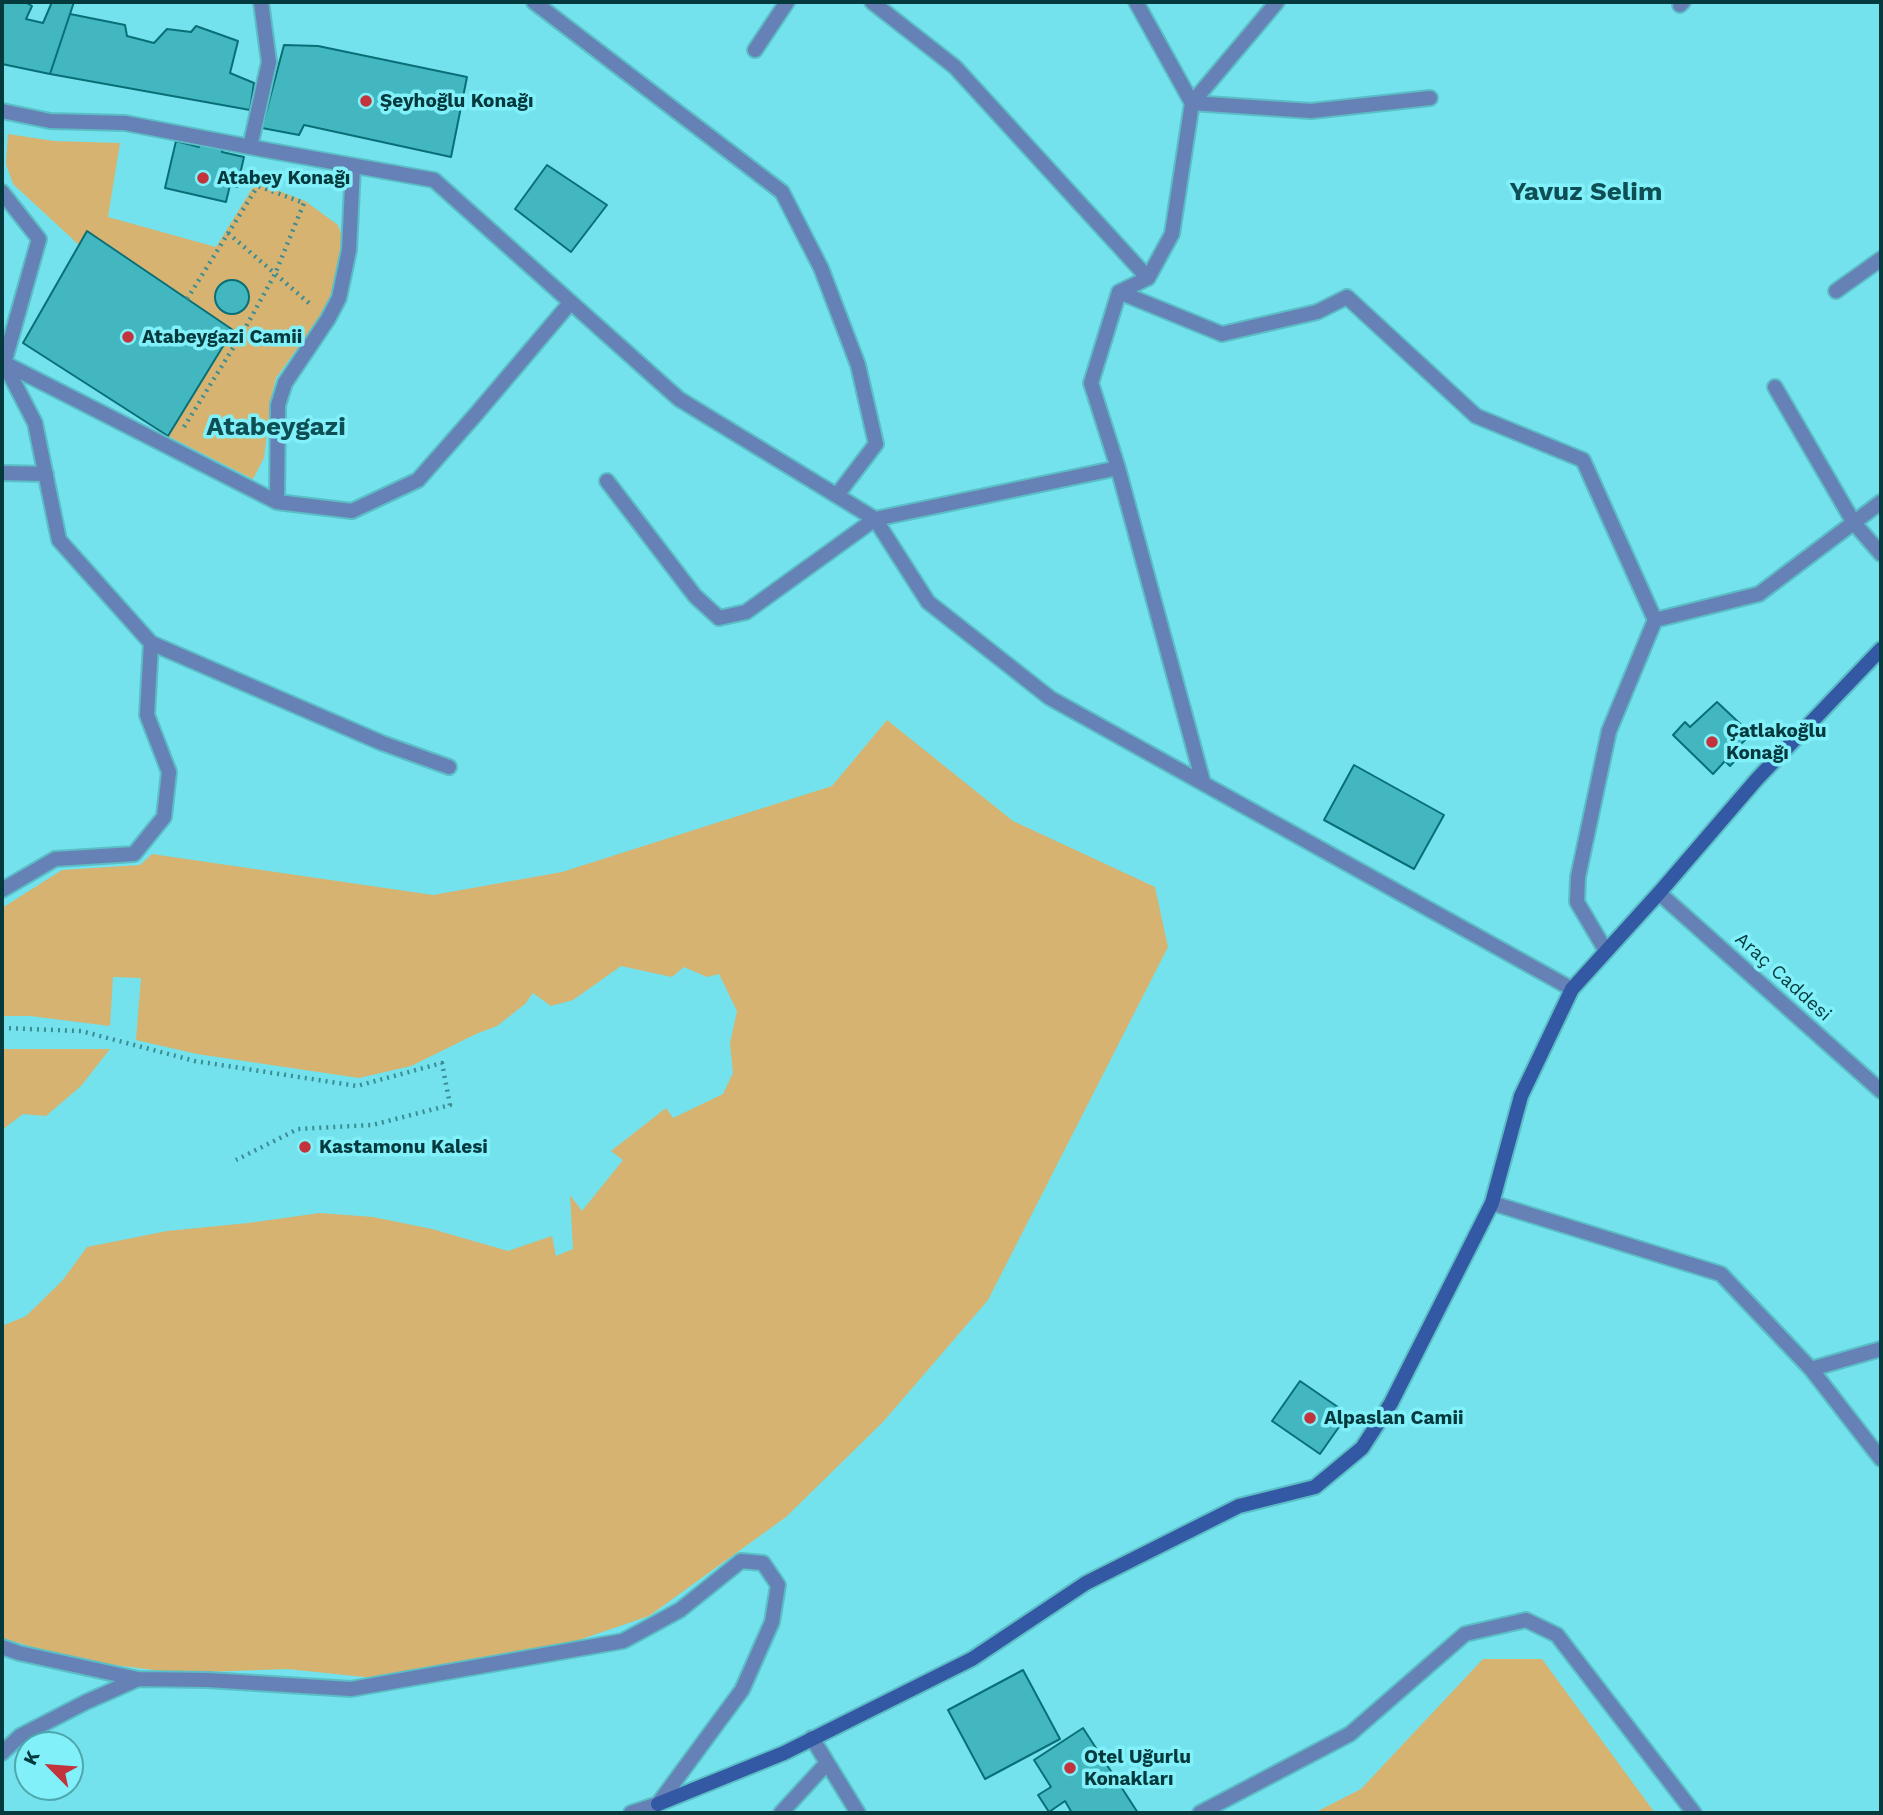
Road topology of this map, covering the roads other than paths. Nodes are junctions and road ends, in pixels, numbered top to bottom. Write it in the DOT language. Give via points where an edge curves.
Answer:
graph roads {
  1 [pos="261,2"];
  2 [pos="534,2"];
  3 [pos="787,2"];
  4 [pos="872,2"];
  5 [pos="1136,2"];
  6 [pos="1278,2"];
  7 [pos="755,50"];
  8 [pos="1430,98"];
  9 [pos="1192,103"];
  10 [pos="2,111"];
  11 [pos="250,147"];
  12 [pos="354,166"];
  13 [pos="2,192"];
  14 [pos="1881,259"];
  15 [pos="1148,278"];
  16 [pos="1836,291"];
  17 [pos="1119,292"];
  18 [pos="570,302"];
  19 [pos="4,363"];
  20 [pos="1775,387"];
  21 [pos="1118,468"];
  22 [pos="2,473"];
  23 [pos="46,474"];
  24 [pos="607,481"];
  25 [pos="837,495"];
  26 [pos="277,502"];
  27 [pos="1881,502"];
  28 [pos="876,519"];
  29 [pos="1854,523"];
  30 [pos="1881,554"];
  31 [pos="1655,620"];
  32 [pos="151,643"];
  33 [pos="1881,649"];
  34 [pos="449,766"];
  35 [pos="1203,782"];
  36 [pos="2,890"];
  37 [pos="1659,893"];
  38 [pos="1606,951"];
  39 [pos="1572,989"];
  40 [pos="1881,1091"];
  41 [pos="1492,1203"];
  42 [pos="1881,1349"];
  43 [pos="1811,1369"];
  44 [pos="1881,1459"];
  45 [pos="2,1647"];
  46 [pos="138,1679"];
  47 [pos="812,1738"];
  48 [pos="2,1753"];
  49 [pos="827,1763"];
  50 [pos="659,1808"];
  51 [pos="631,1813"];
  52 [pos="781,1813"];
  53 [pos="858,1813"];
  54 [pos="1200,1813"];
  55 [pos="1694,1813"];
  1 -- 11 [label="street" via="269,62"];
  2 -- 25 [label="street" via="782,192 821,268 858,365 876,444"];
  3 -- 7 [label="street"];
  4 -- 15 [label="street" via="955,67"];
  5 -- 9 [label="street"];
  6 -- 9 [label="street"];
  8 -- 9 [label="street" via="1311,111"];
  9 -- 15 [label="street" via="1172,234"];
  10 -- 11 [label="street" via="50,121 125,123"];
  11 -- 12 [label="street"];
  12 -- 18 [label="street" via="435,180"];
  12 -- 26 [label="street" via="349,250 339,298 285,383 278,405"];
  13 -- 19 [label="street" via="39,239"];
  14 -- 16 [label="street"];
  15 -- 17 [label="street"];
  17 -- 21 [label="street" via="1091,383"];
  17 -- 31 [label="street" via="1223,334 1317,312 1347,297 1476,416 1583,460"];
  18 -- 25 [label="street" via="679,399"];
  18 -- 26 [label="street" via="418,480 352,512"];
  19 -- 23 [label="street" via="35,423"];
  19 -- 26 [label="street"];
  20 -- 29 [label="street"];
  21 -- 28 [label="street"];
  21 -- 35 [label="street"];
  22 -- 23 [label="street"];
  23 -- 32 [label="street" via="59,540"];
  24 -- 28 [label="street" via="695,596 719,618 746,612"];
  25 -- 28 [label="street"];
  27 -- 29 [label="street"];
  28 -- 35 [label="street" via="928,602 1050,698"];
  29 -- 30 [label="street"];
  29 -- 31 [label="street" via="1759,594"];
  31 -- 38 [label="street" via="1609,731 1578,877 1577,902"];
  32 -- 34 [label="street" via="382,743"];
  32 -- 36 [label="street" via="147,715 169,772 164,817 134,854 55,859"];
  33 -- 37 [label="main road" via="1757,779"];
  35 -- 39 [label="street"];
  37 -- 38 [label="main road"];
  37 -- 40 [label="street, Araç Caddesi"];
  38 -- 39 [label="main road"];
  39 -- 41 [label="main road" via="1521,1096"];
  41 -- 43 [label="street" via="1721,1274"];
  41 -- 47 [label="main road" via="1391,1403 1362,1448 1315,1486 1239,1506 1086,1583 972,1659"];
  42 -- 43 [label="street"];
  43 -- 44 [label="street"];
  45 -- 46 [label="street"];
  46 -- 48 [label="street" via="20,1736"];
  46 -- 50 [label="street" via="351,1689 623,1642 680,1610 741,1561 763,1563 778,1585 772,1622 742,1690"];
  47 -- 49 [label="street"];
  47 -- 50 [label="main road"];
  49 -- 52 [label="street"];
  49 -- 53 [label="street"];
  50 -- 51 [label="street"];
  54 -- 55 [label="street" via="1350,1734 1465,1634 1526,1620 1557,1635"];
}
